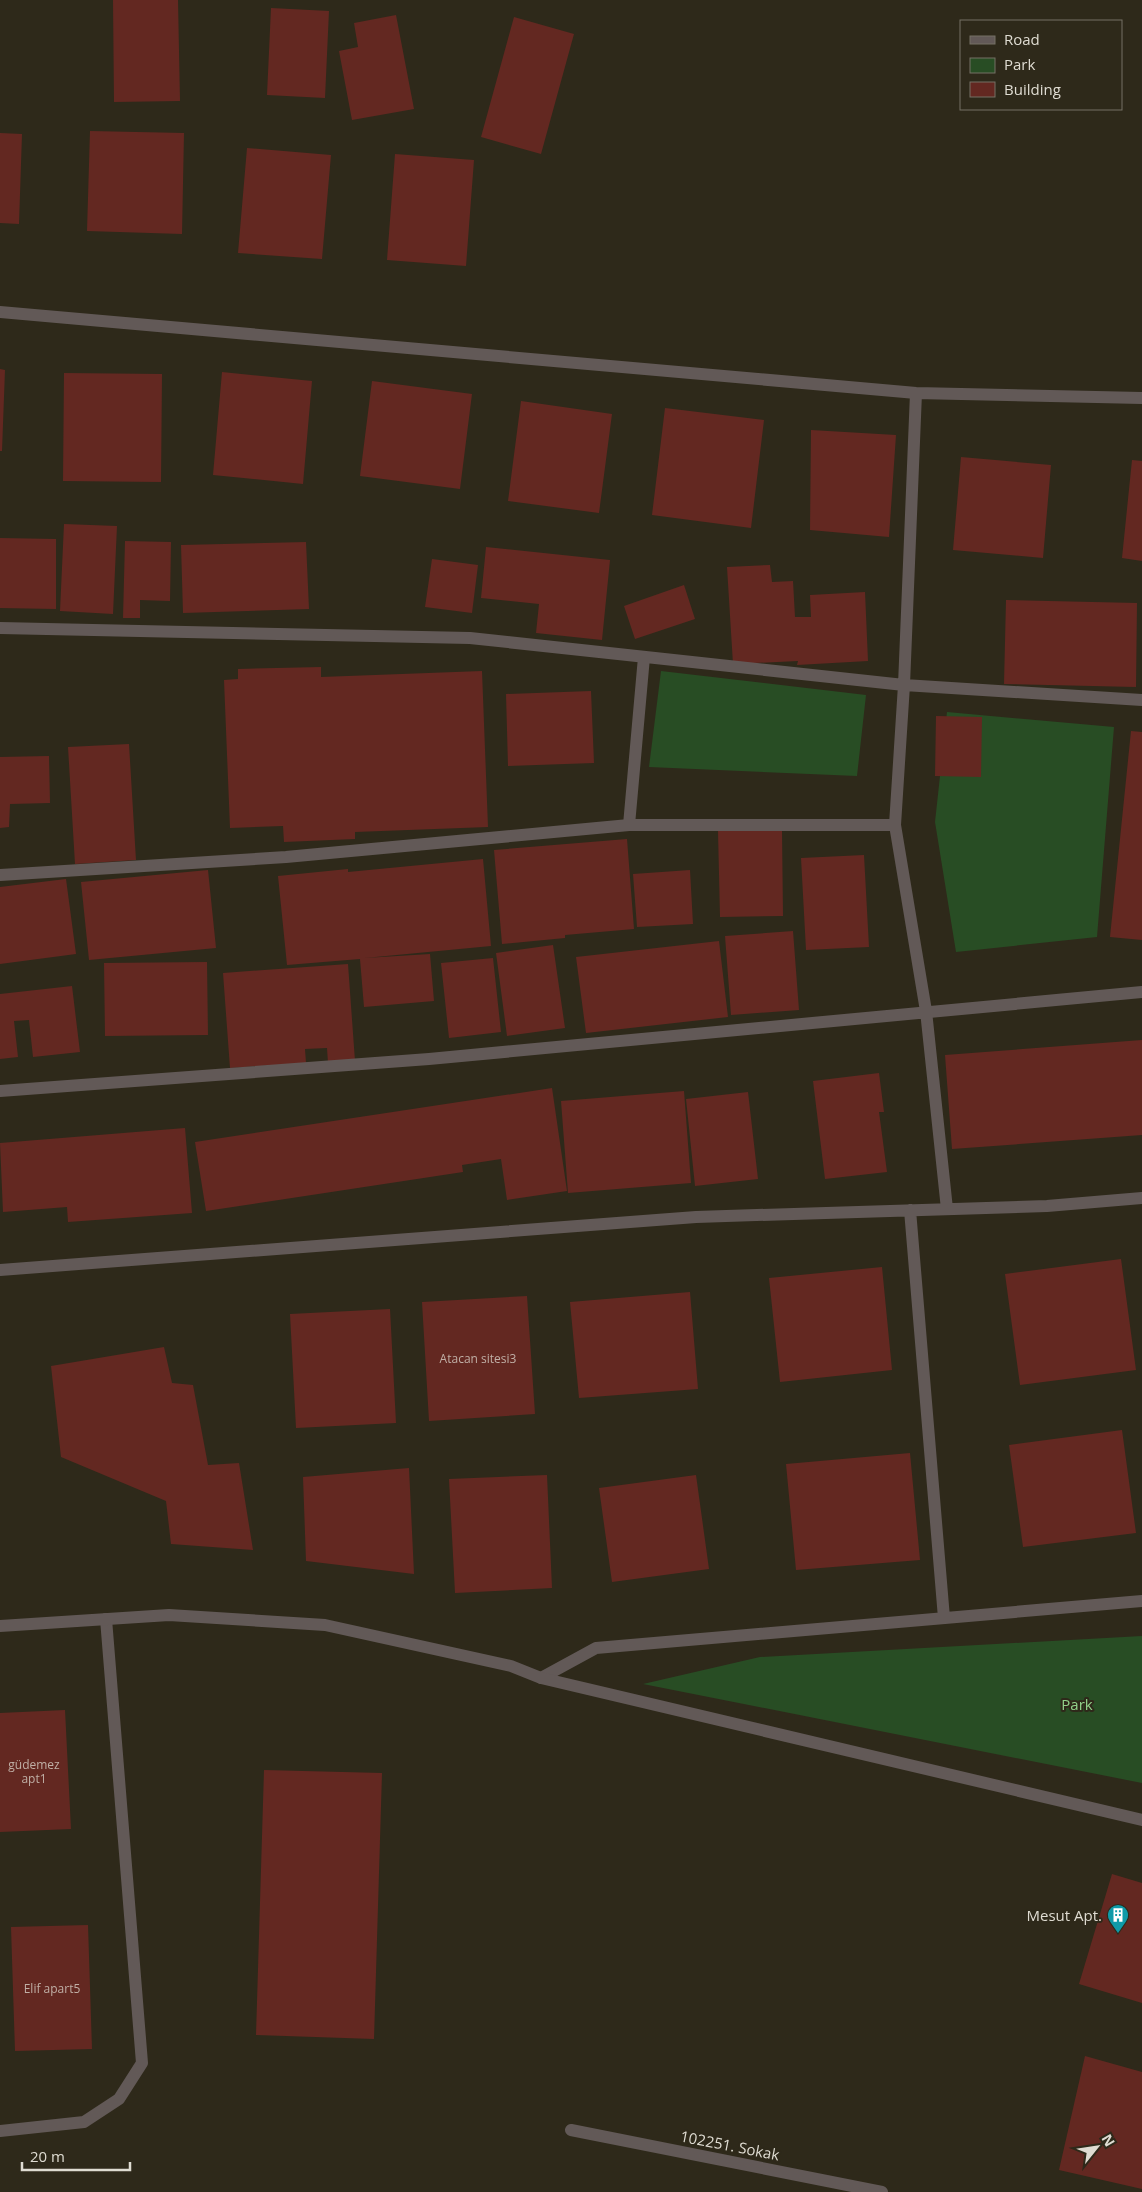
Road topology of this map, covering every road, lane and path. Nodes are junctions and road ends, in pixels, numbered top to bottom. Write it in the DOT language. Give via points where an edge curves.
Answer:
graph roads {
  1 [pos="0,312"];
  2 [pos="916,393"];
  3 [pos="1142,398"];
  4 [pos="0,628"];
  5 [pos="644,657"];
  6 [pos="904,686"];
  7 [pos="1142,700"];
  8 [pos="629,825"];
  9 [pos="895,825"];
  10 [pos="0,875"];
  11 [pos="1142,992"];
  12 [pos="926,1011"];
  13 [pos="0,1091"];
  14 [pos="1142,1198"];
  15 [pos="947,1209"];
  16 [pos="910,1210"];
  17 [pos="0,1270"];
  18 [pos="1142,1601"];
  19 [pos="944,1618"];
  20 [pos="106,1619"];
  21 [pos="0,1626"];
  22 [pos="541,1678"];
  23 [pos="1142,1820"];
  24 [pos="571,2130"];
  25 [pos="0,2131"];
  26 [pos="882,2192"];
  1 -- 2 [label="street"];
  2 -- 3 [label="street"];
  2 -- 6 [label="street"];
  4 -- 5 [label="street" via="470,638"];
  5 -- 6 [label="street"];
  5 -- 8 [label="street"];
  6 -- 7 [label="street"];
  6 -- 9 [label="street"];
  8 -- 9 [label="street"];
  8 -- 10 [label="street" via="286,857"];
  9 -- 12 [label="street"];
  11 -- 12 [label="street"];
  12 -- 13 [label="street" via="430,1059"];
  12 -- 15 [label="street"];
  14 -- 15 [label="street" via="1046,1206"];
  15 -- 16 [label="street"];
  16 -- 17 [label="street" via="696,1217"];
  16 -- 19 [label="street"];
  18 -- 19 [label="street"];
  19 -- 22 [label="street" via="596,1648"];
  20 -- 21 [label="street"];
  20 -- 22 [label="street" via="170,1615 326,1625 511,1666"];
  20 -- 25 [label="street" via="142,2063 119,2099 84,2122"];
  22 -- 23 [label="street"];
  24 -- 26 [label="street, 102251. Sokak"];
}
